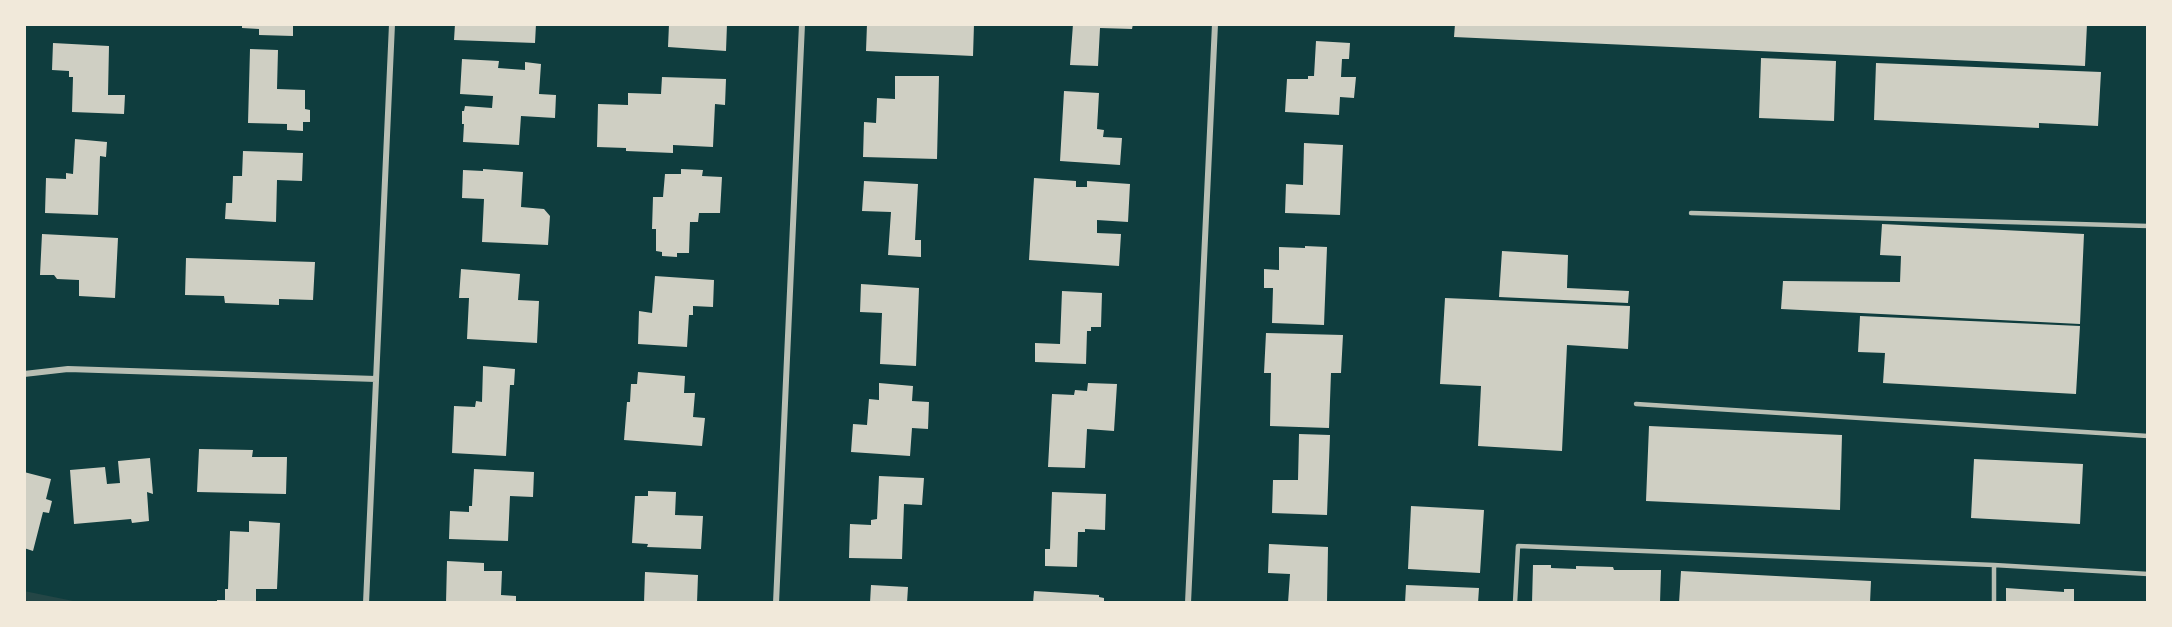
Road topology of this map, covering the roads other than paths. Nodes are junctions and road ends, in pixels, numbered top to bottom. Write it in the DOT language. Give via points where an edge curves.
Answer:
graph roads {
  1 [pos="392,24"];
  2 [pos="802,24"];
  3 [pos="1215,24"];
  4 [pos="1691,213"];
  5 [pos="2148,226"];
  6 [pos="24,374"];
  7 [pos="376,379"];
  8 [pos="1636,404"];
  9 [pos="2148,436"];
  10 [pos="1994,565"];
  11 [pos="2148,574"];
  12 [pos="366,603"];
  13 [pos="776,603"];
  14 [pos="1188,603"];
  15 [pos="1515,603"];
  16 [pos="1994,603"];
  1 -- 7 [label="street"];
  2 -- 13 [label="street"];
  3 -- 14 [label="street"];
  4 -- 5 [label="lane"];
  6 -- 7 [label="street" via="68,369"];
  7 -- 12 [label="street"];
  8 -- 9 [label="lane"];
  10 -- 11 [label="lane"];
  10 -- 15 [label="lane" via="1518,546"];
  10 -- 16 [label="lane"];
}
